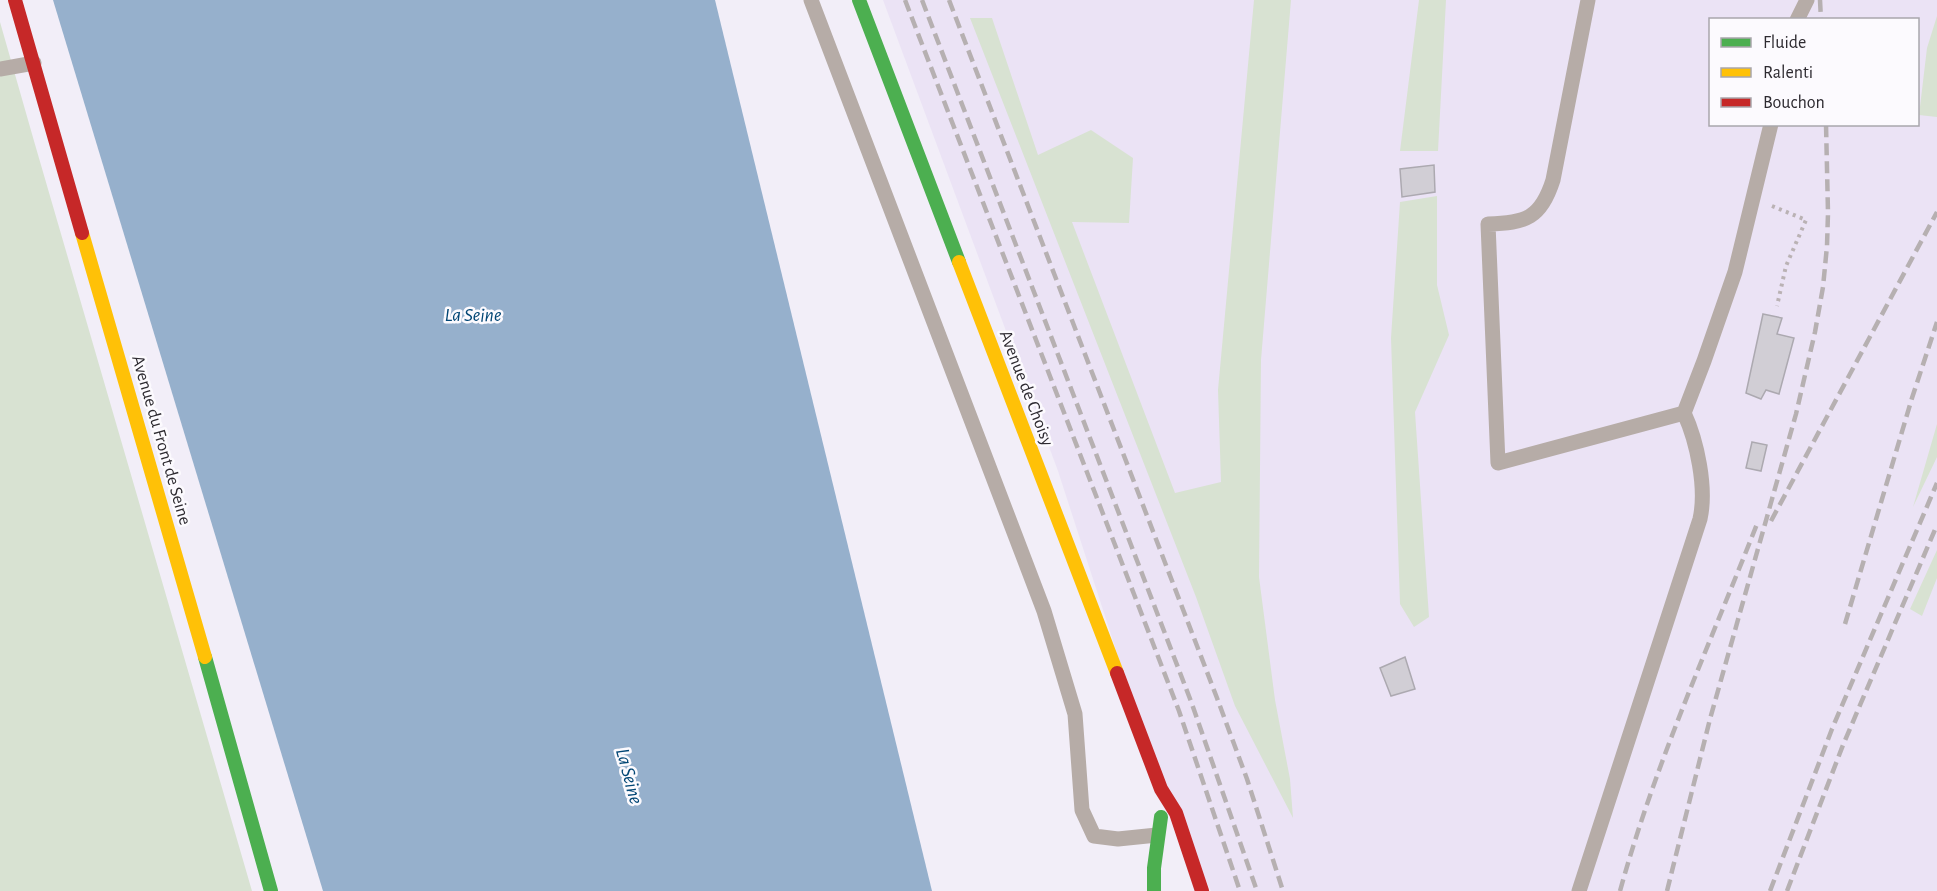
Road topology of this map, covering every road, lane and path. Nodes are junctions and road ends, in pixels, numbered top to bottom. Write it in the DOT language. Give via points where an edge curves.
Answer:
graph roads {
  1 [pos="15,0"];
  2 [pos="811,0"];
  3 [pos="859,0"];
  4 [pos="1588,0"];
  5 [pos="1807,0"];
  6 [pos="1798,18"];
  7 [pos="34,63"];
  8 [pos="0,69"];
  9 [pos="1770,126"];
  10 [pos="1752,198"];
  11 [pos="1777,306"];
  12 [pos="1684,413"];
  13 [pos="1161,789"];
  14 [pos="1161,817"];
  15 [pos="1157,835"];
  16 [pos="1170,849"];
  17 [pos="271,891"];
  18 [pos="1154,891"];
  19 [pos="1202,891"];
  20 [pos="1579,891"];
  1 -- 7 [label="main road, Avenue du Front de Seine"];
  2 -- 15 [label="lane" via="1044,610 1075,714 1082,810 1094,836 1118,839"];
  3 -- 13 [label="main road, Avenue de Choisy"];
  4 -- 12 [label="lane" via="1548,195 1528,217 1488,224 1498,464"];
  5 -- 6 [label="lane"];
  7 -- 8 [label="lane"];
  7 -- 17 [label="main road, Avenue du Front de Seine"];
  9 -- 10 [label="lane"];
  10 -- 11 [label="path" via="1806,220 1786,266"];
  10 -- 12 [label="lane" via="1735,272"];
  12 -- 20 [label="lane" via="1691,428 1703,506"];
  13 -- 14 [label="main road, Avenue de Choisy"];
  13 -- 19 [label="main road, Avenue de Choisy" via="1176,813"];
  14 -- 15 [label="main road"];
  14 -- 16 [label="main road, Avenue de Choisy"];
  15 -- 18 [label="main road"];
}
